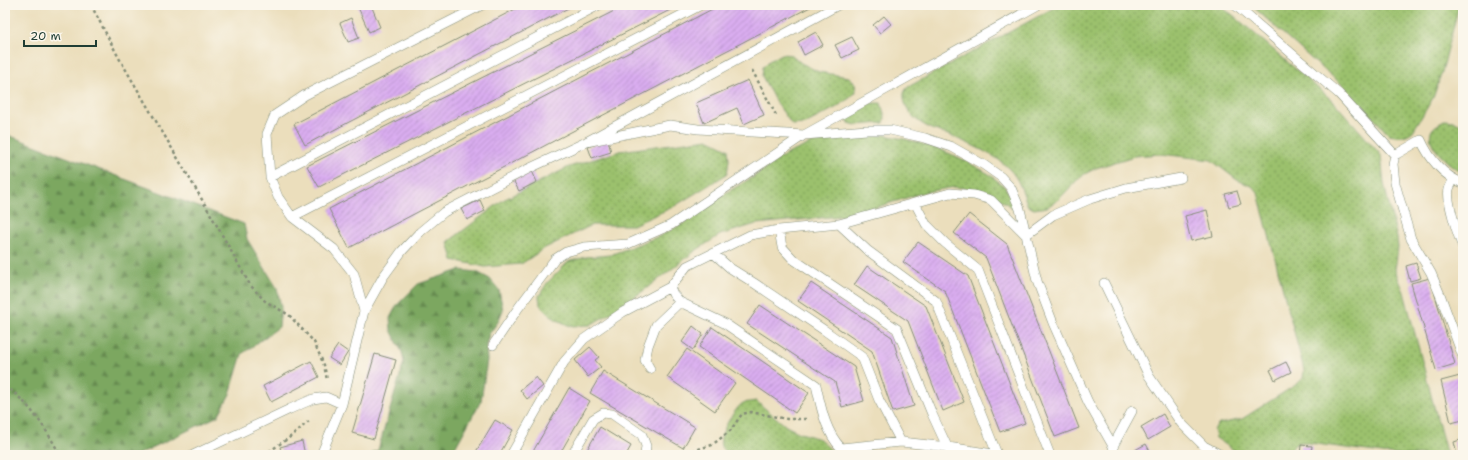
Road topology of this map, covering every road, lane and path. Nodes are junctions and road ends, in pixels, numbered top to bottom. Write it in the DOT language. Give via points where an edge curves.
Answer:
graph roads {
  1 [pos="91,5"];
  2 [pos="482,5"];
  3 [pos="600,5"];
  4 [pos="701,5"];
  5 [pos="838,5"];
  6 [pos="1038,5"];
  7 [pos="1235,5"];
  8 [pos="744,55"];
  9 [pos="786,134"];
  10 [pos="804,135"];
  11 [pos="586,142"];
  12 [pos="1395,155"];
  13 [pos="270,177"];
  14 [pos="1181,178"];
  15 [pos="1453,180"];
  16 [pos="1463,183"];
  17 [pos="915,203"];
  18 [pos="292,217"];
  19 [pos="840,224"];
  20 [pos="779,230"];
  21 [pos="1026,235"];
  22 [pos="1463,247"];
  23 [pos="713,253"];
  24 [pos="1104,283"];
  25 [pos="670,287"];
  26 [pos="680,302"];
  27 [pos="364,311"];
  28 [pos="493,345"];
  29 [pos="1463,357"];
  30 [pos="650,369"];
  31 [pos="5,386"];
  32 [pos="326,397"];
  33 [pos="342,404"];
  34 [pos="1132,411"];
  35 [pos="824,418"];
  36 [pos="901,442"];
  37 [pos="950,451"];
  38 [pos="1114,451"];
  39 [pos="998,454"];
  40 [pos="60,455"];
  41 [pos="193,455"];
  42 [pos="264,455"];
  43 [pos="321,455"];
  44 [pos="511,455"];
  45 [pos="572,455"];
  46 [pos="645,455"];
  47 [pos="668,455"];
  48 [pos="1050,455"];
  49 [pos="1220,455"];
  1 -- 32 [label="path" via="118,58 250,285 265,301 289,315 314,342 324,365 327,380"];
  2 -- 13 [label="lane" via="305,95 275,115 267,134"];
  3 -- 13 [label="lane"];
  4 -- 18 [label="lane"];
  5 -- 8 [label="lane"];
  6 -- 10 [label="lane"];
  7 -- 12 [label="lane" via="1339,94"];
  8 -- 9 [label="path"];
  8 -- 11 [label="lane"];
  9 -- 10 [label="lane"];
  9 -- 11 [label="lane" via="670,125"];
  10 -- 21 [label="lane" via="890,130 952,147 984,165 1011,188 1020,209"];
  10 -- 28 [label="lane" via="671,225 628,244 584,247 566,252 555,259"];
  11 -- 27 [label="lane" via="444,212 402,251 383,277"];
  12 -- 15 [label="lane" via="1421,140 1427,152"];
  12 -- 29 [label="lane" via="1395,183 1412,240 1442,297"];
  13 -- 18 [label="lane" via="278,197"];
  14 -- 21 [label="lane" via="1104,194 1052,215"];
  15 -- 16 [label="lane"];
  15 -- 22 [label="lane" via="1449,193"];
  17 -- 19 [label="lane"];
  17 -- 21 [label="lane" via="950,193 974,195 991,200"];
  17 -- 48 [label="lane" via="926,224 978,270"];
  18 -- 27 [label="lane" via="334,249 354,274"];
  19 -- 20 [label="lane"];
  19 -- 39 [label="lane" via="867,250 936,301"];
  20 -- 23 [label="lane" via="750,235"];
  20 -- 37 [label="lane" via="782,248 793,259 897,330"];
  21 -- 38 [label="lane" via="1037,281 1053,323 1088,402"];
  23 -- 25 [label="lane" via="687,266"];
  23 -- 36 [label="lane" via="730,268 862,358 879,400"];
  24 -- 49 [label="lane" via="1149,376 1181,423 1204,446"];
  25 -- 26 [label="lane"];
  25 -- 44 [label="lane" via="623,312 584,339 564,362"];
  26 -- 30 [label="lane" via="656,325 645,360"];
  26 -- 35 [label="lane" via="724,323 816,385"];
  27 -- 33 [label="lane"];
  31 -- 40 [label="path" via="25,404 46,429"];
  32 -- 33 [label="lane"];
  32 -- 41 [label="lane" via="313,399 290,409"];
  32 -- 42 [label="path" via="322,409 293,435"];
  33 -- 43 [label="lane"];
  34 -- 38 [label="lane"];
  35 -- 36 [label="lane" via="833,439 841,448"];
  35 -- 47 [label="path" via="787,419 751,412 742,414 730,431 712,445"];
  36 -- 37 [label="lane"];
  37 -- 39 [label="lane"];
  45 -- 46 [label="lane" via="593,419 603,413 612,414 642,435 646,446"];
}
